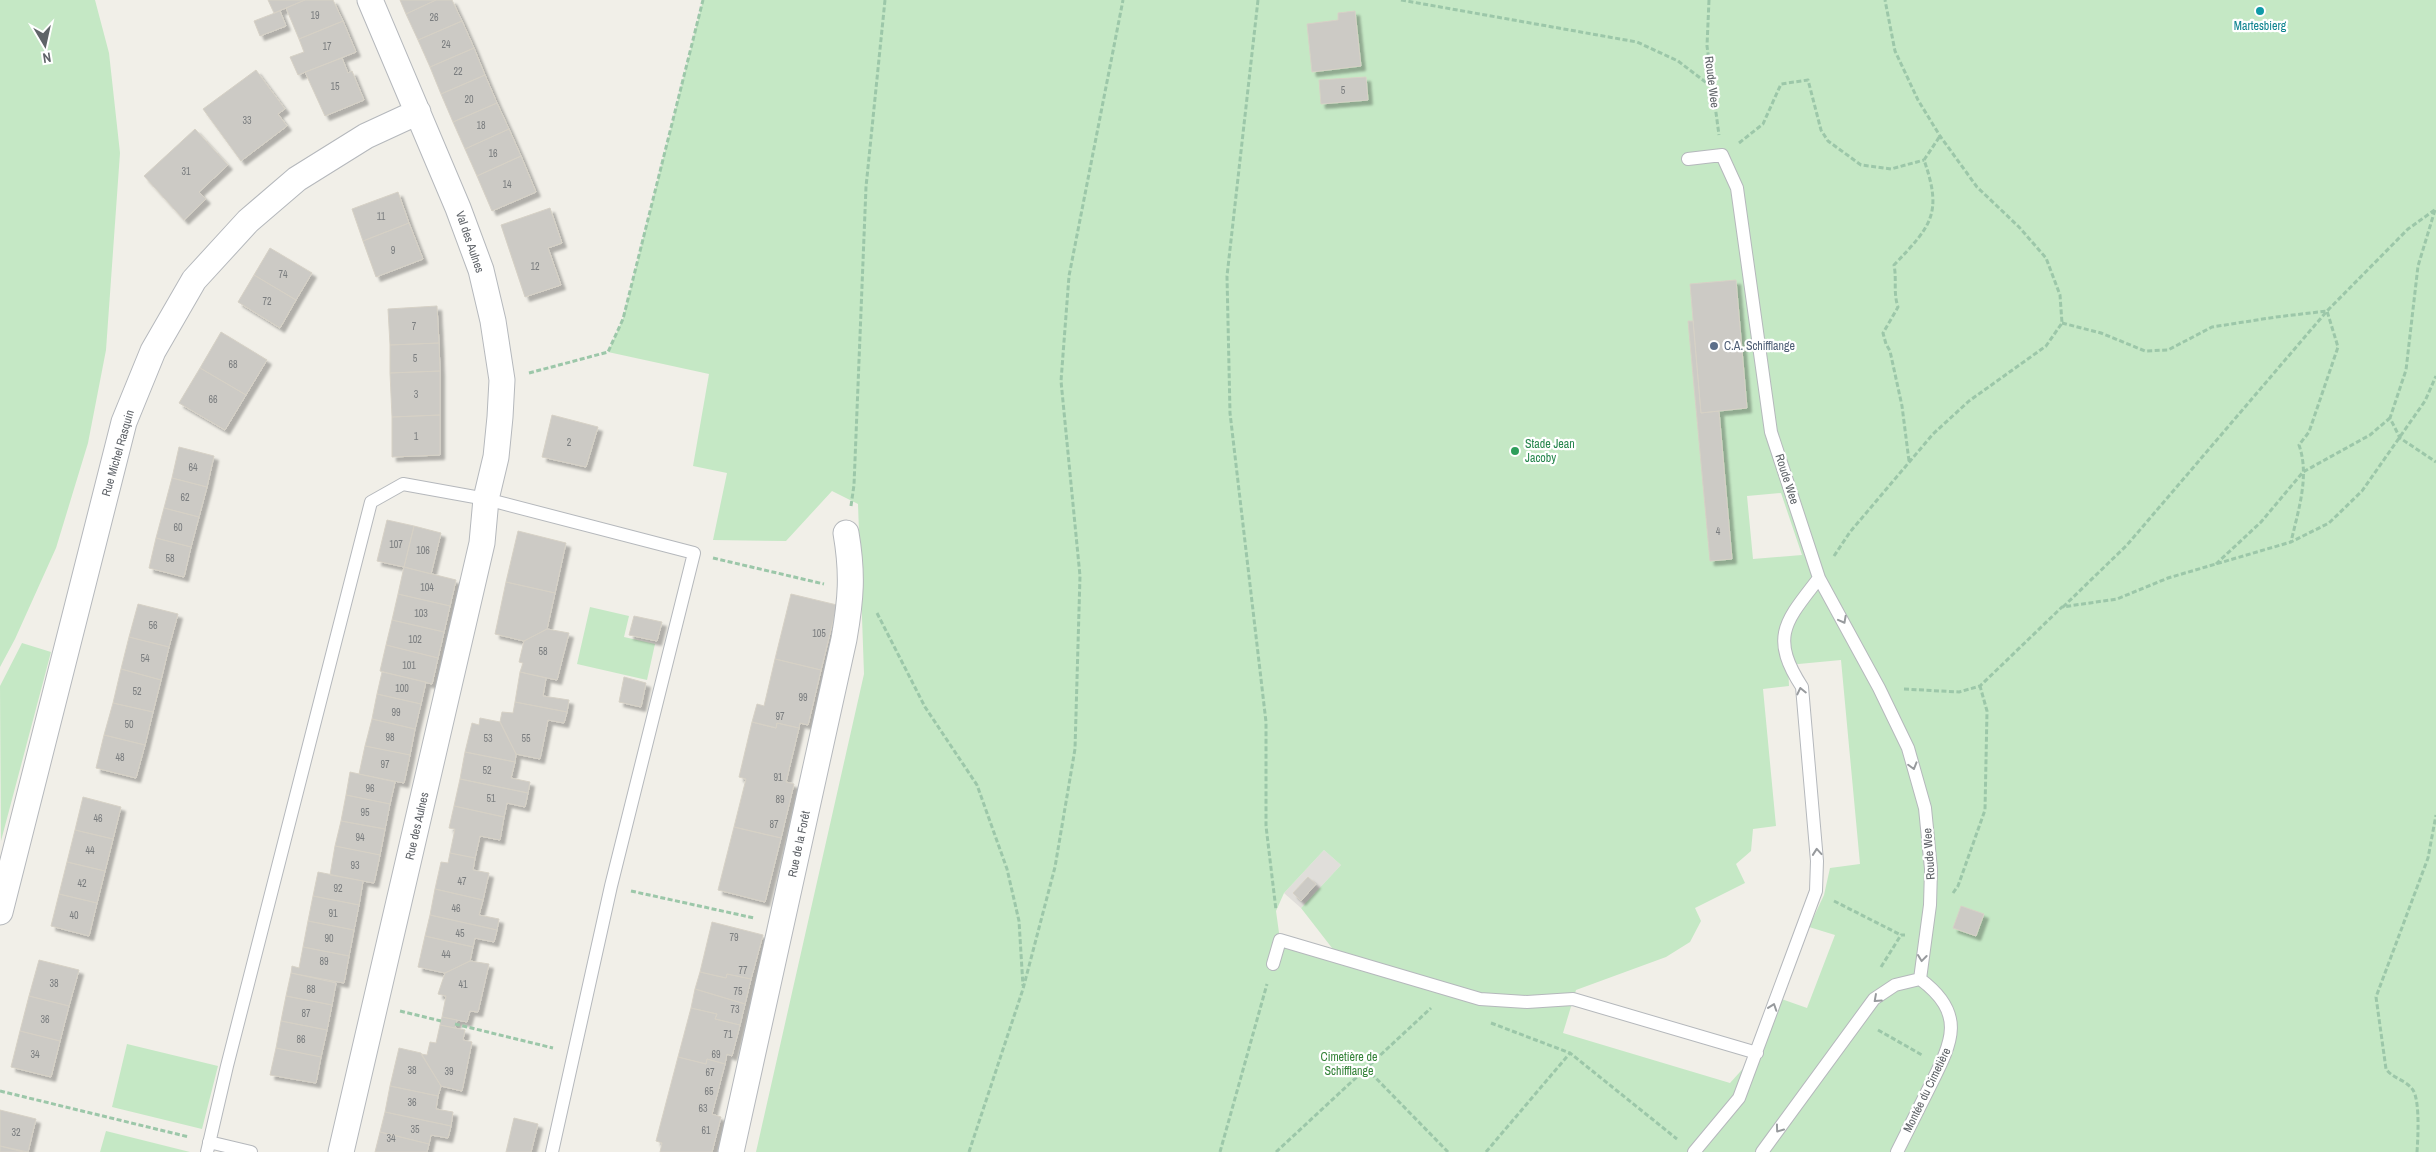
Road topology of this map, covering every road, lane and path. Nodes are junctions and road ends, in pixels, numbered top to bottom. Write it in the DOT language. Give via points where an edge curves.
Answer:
graph roads {
  1 [pos="370,0"];
  2 [pos="702,0"];
  3 [pos="885,0"];
  4 [pos="1123,0"];
  5 [pos="1258,0"];
  6 [pos="1401,0"];
  7 [pos="1709,0"];
  8 [pos="1885,0"];
  9 [pos="1712,87"];
  10 [pos="418,112"];
  11 [pos="1940,136"];
  12 [pos="1722,155"];
  13 [pos="1688,159"];
  14 [pos="1924,160"];
  15 [pos="2436,209"];
  16 [pos="2327,311"];
  17 [pos="2062,323"];
  18 [pos="2436,376"];
  19 [pos="502,380"];
  20 [pos="2390,418"];
  21 [pos="2400,438"];
  22 [pos="1909,461"];
  23 [pos="2436,462"];
  24 [pos="2303,472"];
  25 [pos="486,499"];
  26 [pos="846,534"];
  27 [pos="2291,542"];
  28 [pos="694,553"];
  29 [pos="2216,564"];
  30 [pos="1819,578"];
  31 [pos="851,594"];
  32 [pos="2062,607"];
  33 [pos="1879,688"];
  34 [pos="2436,815"];
  35 [pos="611,886"];
  36 [pos="1816,891"];
  37 [pos="1276,910"];
  38 [pos="0,912"];
  39 [pos="782,925"];
  40 [pos="1901,935"];
  41 [pos="1273,964"];
  42 [pos="1920,979"];
  43 [pos="1023,989"];
  44 [pos="1436,1002"];
  45 [pos="376,1005"];
  46 [pos="441,1021"];
  47 [pos="1490,1022"];
  48 [pos="455,1024"];
  49 [pos="1570,1052"];
  50 [pos="575,1053"];
  51 [pos="1756,1053"];
  52 [pos="1366,1068"];
  53 [pos="0,1091"];
  54 [pos="1677,1140"];
  55 [pos="208,1147"];
  56 [pos="251,1152"];
  57 [pos="341,1152"];
  58 [pos="552,1152"];
  59 [pos="731,1152"];
  60 [pos="969,1152"];
  61 [pos="1220,1152"];
  62 [pos="1276,1152"];
  63 [pos="1448,1152"];
  64 [pos="1486,1152"];
  65 [pos="1694,1152"];
  66 [pos="1762,1152"];
  67 [pos="1897,1152"];
  68 [pos="2417,1152"];
  1 -- 10 [label="street, Val des Aulnes"];
  2 -- 19 [label="path" via="623,319 608,352"];
  3 -- 26 [label="path" via="866,188 854,485"];
  4 -- 43 [label="path" via="1069,276 1061,381 1080,576 1075,749 1055,867"];
  5 -- 37 [label="path" via="1227,276 1230,413 1266,722 1266,826"];
  6 -- 9 [label="path" via="1637,42 1678,61"];
  7 -- 9 [label="path, Roude Wee" via="1707,46"];
  8 -- 11 [label="path" via="1895,51 1918,100"];
  9 -- 12 [label="path, Roude Wee"];
  10 -- 19 [label="street, Val des Aulnes" via="481,270"];
  10 -- 38 [label="street, Rue Michel Rasquin" via="366,136 297,180 248,221 194,280 153,351 124,422"];
  11 -- 14 [label="path"];
  11 -- 17 [label="path" via="1977,187 2046,258 2060,295"];
  12 -- 13 [label="lane"];
  12 -- 14 [label="path" via="1763,124 1781,84 1808,80 1821,130 1828,141 1861,165 1891,169"];
  12 -- 30 [label="lane, Roude Wee" via="1736,188 1771,432"];
  14 -- 22 [label="path" via="1932,183 1933,207 1928,227 1894,265 1893,293 1898,307 1883,333 1902,406"];
  15 -- 16 [label="path" via="2408,230"];
  15 -- 20 [label="path" via="2418,266 2406,370"];
  16 -- 17 [label="path" via="2212,327 2168,350 2145,351 2101,333"];
  16 -- 24 [label="path" via="2338,347 2309,432 2299,445 2304,458"];
  16 -- 32 [label="path" via="2127,545"];
  17 -- 22 [label="path" via="2046,346 1969,401"];
  18 -- 21 [label="path" via="2425,402"];
  19 -- 25 [label="street, Val des Aulnes" via="496,457"];
  20 -- 21 [label="path"];
  20 -- 24 [label="path" via="2370,435"];
  21 -- 23 [label="path"];
  21 -- 27 [label="path" via="2362,491 2329,523"];
  22 -- 30 [label="path" via="1850,532"];
  24 -- 27 [label="path"];
  24 -- 29 [label="path" via="2262,522"];
  25 -- 28 [label="lane"];
  25 -- 45 [label="street, Rue des Aulnes" via="482,543"];
  25 -- 55 [label="lane" via="404,484 371,502"];
  26 -- 31 [label="street, Rue de la Forêt" via="852,566"];
  27 -- 29 [label="path"];
  28 -- 31 [label="path" via="836,586"];
  28 -- 35 [label="lane"];
  29 -- 32 [label="path" via="2168,578 2117,599"];
  30 -- 33 [label="lane, Roude Wee, one-way"];
  36 -- 30 [label="lane, one-way" via="1817,861 1802,687 1788,665 1782,636 1796,607"];
  31 -- 39 [label="street, Rue de la Forêt"];
  31 -- 43 [label="path" via="872,603 925,707 977,785 1007,869 1019,921"];
  32 -- 33 [label="path" via="1980,686 1960,692"];
  33 -- 42 [label="lane, Roude Wee, one-way" via="1908,748 1925,808 1931,869 1930,905"];
  34 -- 68 [label="path" via="2428,858 2376,997 2386,1069 2391,1077 2402,1079 2414,1091 2419,1123"];
  35 -- 39 [label="path"];
  35 -- 50 [label="lane"];
  36 -- 40 [label="path"];
  51 -- 36 [label="lane, one-way"];
  39 -- 59 [label="street, Rue de la Forêt"];
  41 -- 51 [label="lane" via="1280,940 1480,999 1527,1002 1573,999"];
  41 -- 61 [label="path"];
  42 -- 66 [label="lane, one-way" via="1895,985 1874,999"];
  42 -- 67 [label="lane, Montée du Cimetière" via="1936,991 1947,1008 1951,1028 1949,1048"];
  43 -- 60 [label="path"];
  44 -- 52 [label="path"];
  45 -- 46 [label="path"];
  45 -- 57 [label="street, Rue des Aulnes"];
  47 -- 49 [label="path"];
  48 -- 50 [label="path"];
  49 -- 54 [label="path"];
  49 -- 64 [label="path"];
  50 -- 58 [label="lane"];
  51 -- 65 [label="lane" via="1739,1098"];
  52 -- 62 [label="path"];
  52 -- 63 [label="path"];
  53 -- 55 [label="path"];
  55 -- 56 [label="lane"];
}
